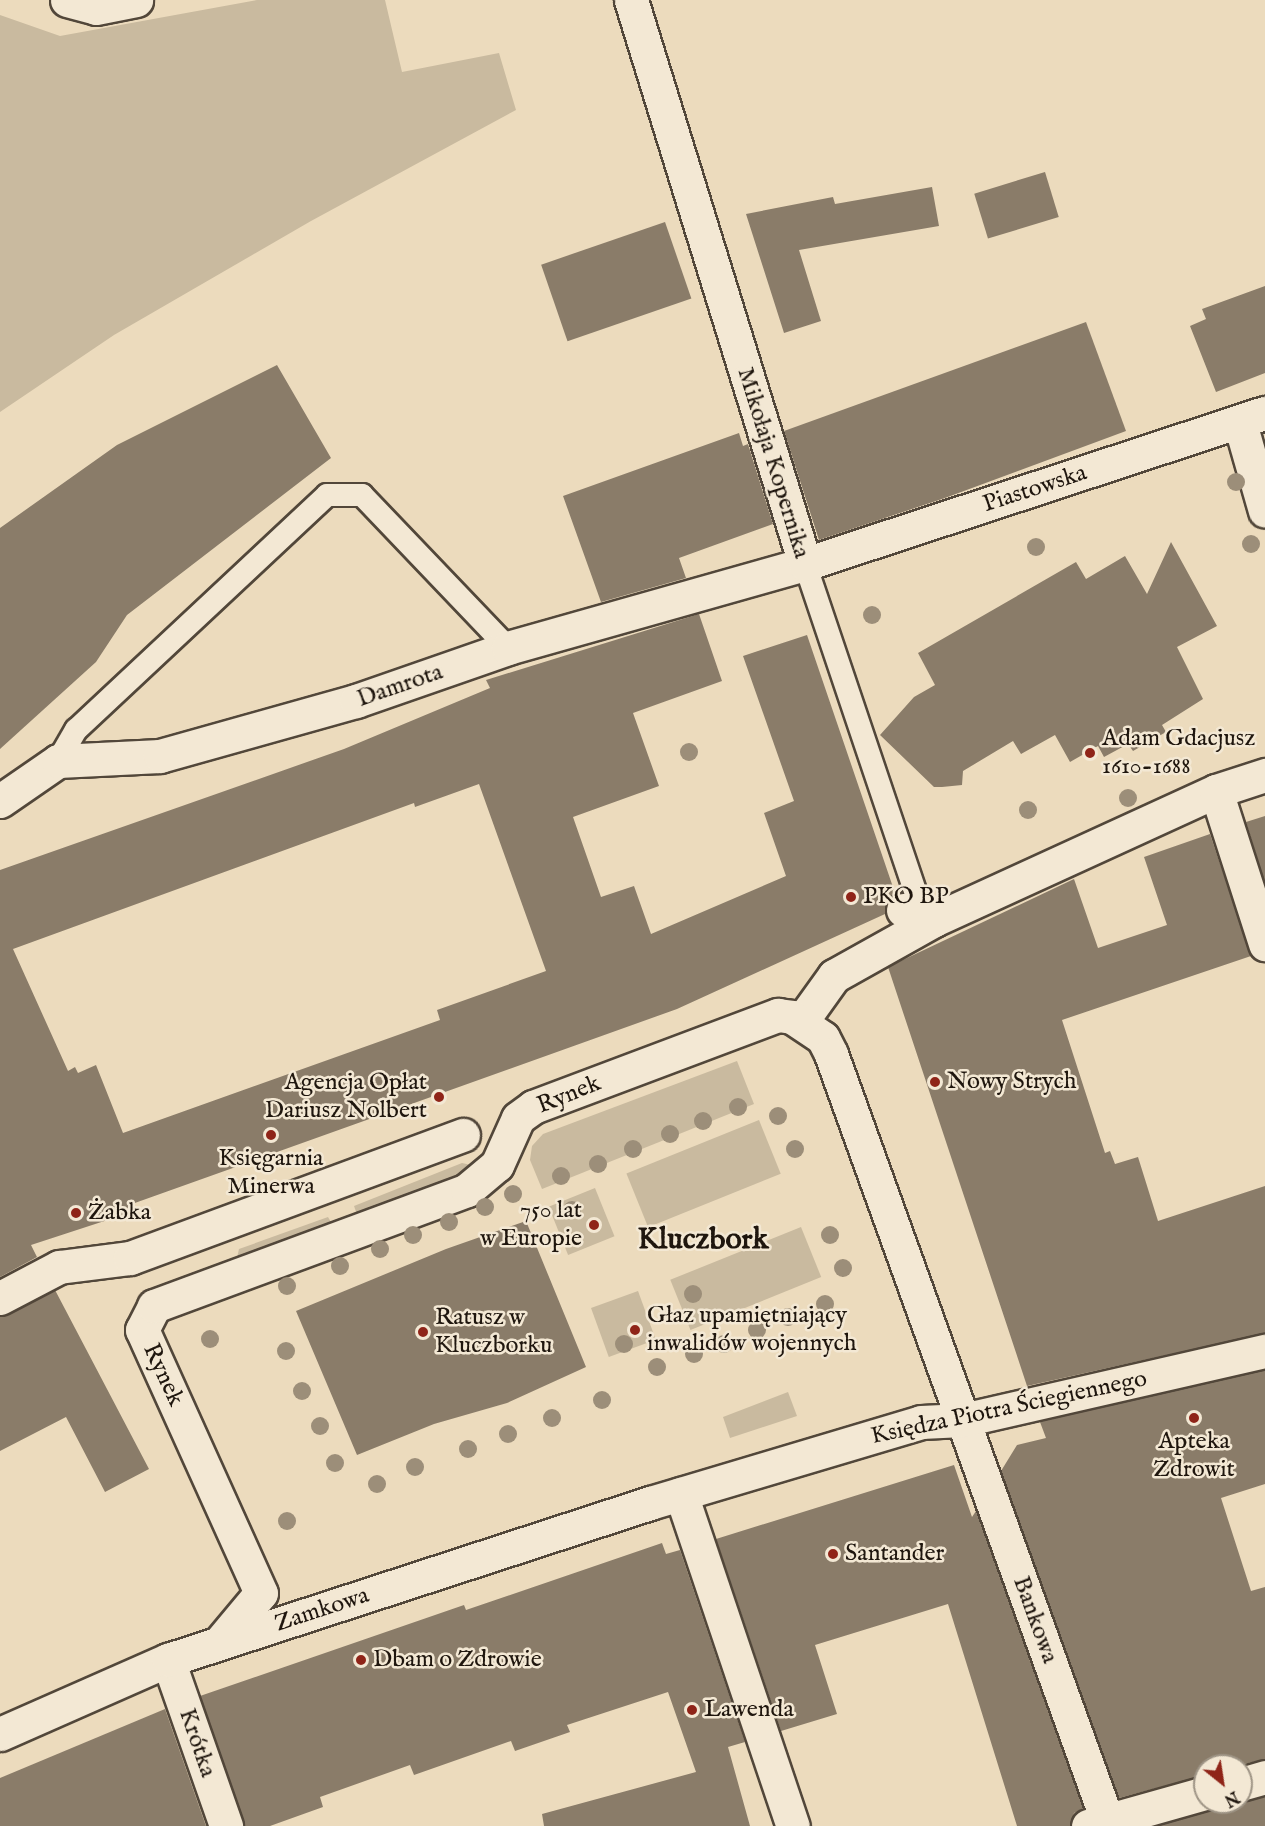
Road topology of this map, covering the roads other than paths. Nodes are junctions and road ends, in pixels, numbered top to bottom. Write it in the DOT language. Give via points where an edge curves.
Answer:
graph roads {
  1 [pos="67,0"];
  2 [pos="136,0"];
  3 [pos="631,0"];
  4 [pos="1252,418"];
  5 [pos="1265,511"];
  6 [pos="805,564"];
  7 [pos="508,648"];
  8 [pos="58,760"];
  9 [pos="1265,775"];
  10 [pos="1216,791"];
  11 [pos="0,801"];
  12 [pos="921,918"];
  13 [pos="1265,944"];
  14 [pos="801,1022"];
  15 [pos="463,1136"];
  16 [pos="0,1298"];
  17 [pos="1265,1351"];
  18 [pos="963,1420"];
  19 [pos="666,1499"];
  20 [pos="219,1643"];
  21 [pos="168,1660"];
  22 [pos="0,1734"];
  23 [pos="1193,1796"];
  24 [pos="1097,1823"];
  25 [pos="226,1826"];
  26 [pos="793,1826"];
  1 -- 2 [label="street" via="96,8"];
  3 -- 6 [label="street, Mikołaja Kopernika"];
  4 -- 5 [label="street"];
  4 -- 6 [label="street, Piastowska"];
  6 -- 7 [label="street, Damrota"];
  6 -- 12 [label="lane, Mikołaja Kopernika"];
  7 -- 8 [label="street, Damrota" via="356,701 160,756"];
  7 -- 8 [label="lane" via="362,495 327,495 75,730"];
  8 -- 11 [label="street"];
  9 -- 10 [label="street"];
  10 -- 12 [label="street"];
  10 -- 13 [label="street"];
  12 -- 14 [label="street" via="834,976"];
  14 -- 18 [label="street, Rynek" via="823,1038 831,1054"];
  14 -- 20 [label="street, Rynek" via="778,1015 533,1107 518,1118 497,1165 467,1190 154,1306 142,1330 261,1593"];
  15 -- 16 [label="street" via="130,1258 59,1266"];
  17 -- 18 [label="street, Księdza Piotra Ściegiennego"];
  18 -- 19 [label="street, Księdza Piotra Ściegiennego" via="921,1422"];
  18 -- 24 [label="street, Bankowa"];
  19 -- 20 [label="street, Zamkowa"];
  19 -- 26 [label="street"];
  20 -- 21 [label="street, Zamkowa"];
  21 -- 22 [label="street, Zamkowa"];
  21 -- 25 [label="street, Krótka"];
  23 -- 24 [label="street"];
}
